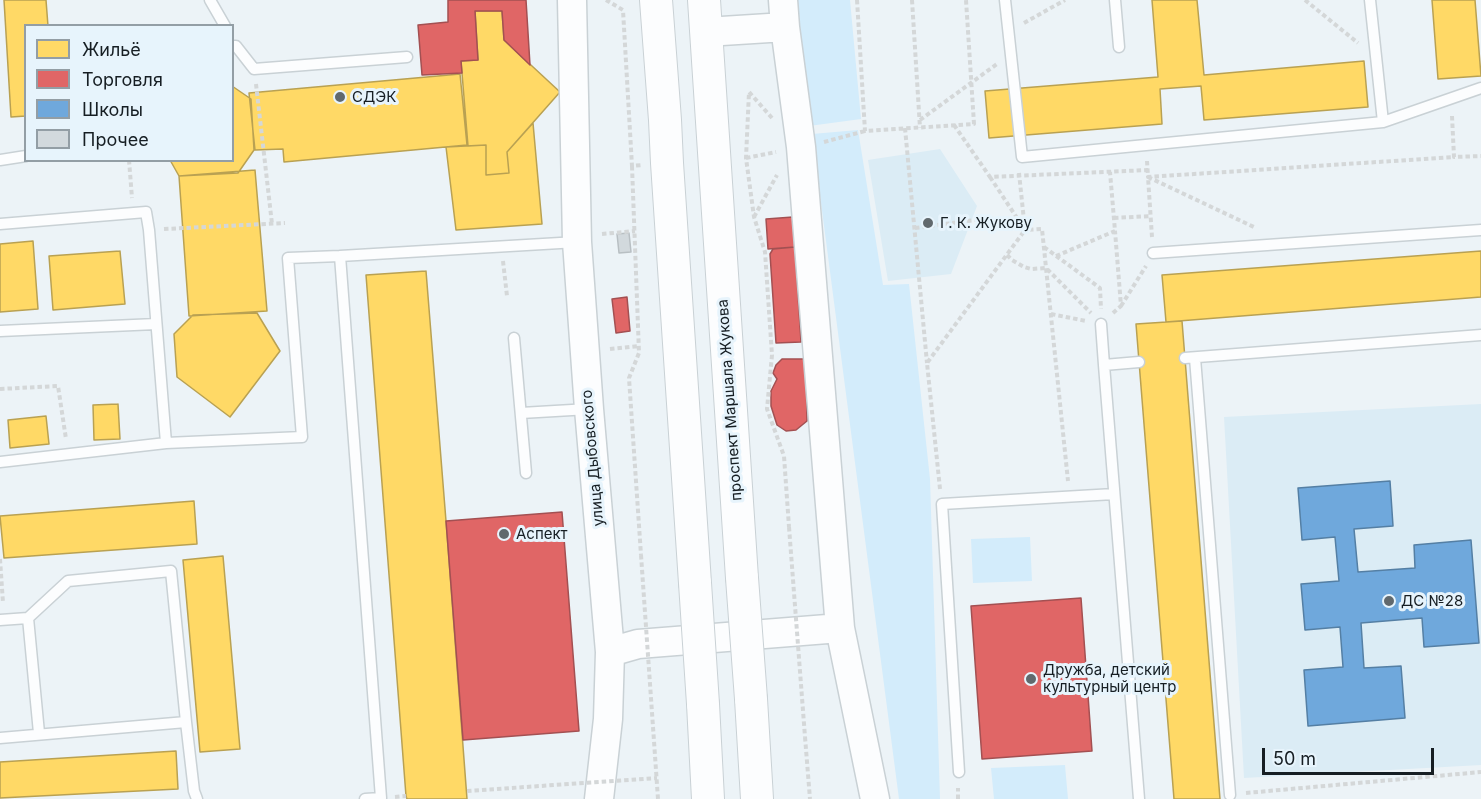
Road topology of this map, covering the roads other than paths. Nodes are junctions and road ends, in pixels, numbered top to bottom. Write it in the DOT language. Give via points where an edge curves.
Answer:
graph roads {
  1 [pos="210,0"];
  2 [pos="572,0"];
  3 [pos="656,0"];
  4 [pos="704,0"];
  5 [pos="1005,0"];
  6 [pos="1115,0"];
  7 [pos="1370,0"];
  8 [pos="784,14"];
  9 [pos="224,24"];
  10 [pos="706,32"];
  11 [pos="234,44"];
  12 [pos="1119,47"];
  13 [pos="407,57"];
  14 [pos="1481,88"];
  15 [pos="1383,122"];
  16 [pos="24,156"];
  17 [pos="0,160"];
  18 [pos="0,224"];
  19 [pos="1481,230"];
  20 [pos="586,238"];
  21 [pos="1153,253"];
  22 [pos="340,256"];
  23 [pos="156,324"];
  24 [pos="1101,324"];
  25 [pos="0,331"];
  26 [pos="1481,335"];
  27 [pos="514,338"];
  28 [pos="1139,362"];
  29 [pos="1104,365"];
  30 [pos="589,409"];
  31 [pos="521,413"];
  32 [pos="166,443"];
  33 [pos="0,462"];
  34 [pos="526,473"];
  35 [pos="1114,494"];
  36 [pos="28,618"];
  37 [pos="2,620"];
  38 [pos="840,628"];
  39 [pos="610,652"];
  40 [pos="186,722"];
  41 [pos="39,734"];
  42 [pos="0,738"];
  43 [pos="959,772"];
  44 [pos="1230,795"];
  45 [pos="197,799"];
  46 [pos="365,799"];
  47 [pos="599,799"];
  48 [pos="708,799"];
  49 [pos="757,799"];
  50 [pos="875,799"];
  51 [pos="1139,799"];
  1 -- 9 [label="lane"];
  2 -- 20 [label="street, улица Дыбовского" via="575,116"];
  3 -- 48 [label="main road, bridge"];
  4 -- 10 [label="main road, проспект Маршала Жукова"];
  5 -- 15 [label="lane" via="1022,157"];
  6 -- 12 [label="lane"];
  7 -- 15 [label="lane"];
  8 -- 10 [label="street"];
  8 -- 38 [label="street" via="801,147"];
  10 -- 49 [label="main road, проспект Маршала Жукова, bridge"];
  11 -- 13 [label="lane" via="254,69"];
  14 -- 15 [label="lane"];
  16 -- 17 [label="lane"];
  18 -- 23 [label="lane" via="146,213"];
  19 -- 21 [label="lane"];
  20 -- 22 [label="lane"];
  20 -- 30 [label="street, улица Дыбовского"];
  22 -- 32 [label="lane" via="288,258 302,437"];
  22 -- 46 [label="lane" via="381,798"];
  23 -- 25 [label="lane"];
  23 -- 32 [label="lane"];
  24 -- 29 [label="lane"];
  26 -- 44 [label="lane" via="1190,358"];
  27 -- 31 [label="lane"];
  28 -- 29 [label="lane"];
  29 -- 35 [label="lane"];
  30 -- 31 [label="lane"];
  30 -- 39 [label="street, улица Дыбовского"];
  31 -- 34 [label="lane"];
  32 -- 33 [label="lane"];
  35 -- 43 [label="lane" via="942,504"];
  35 -- 51 [label="lane"];
  36 -- 37 [label="lane"];
  36 -- 40 [label="lane" via="68,581 171,571"];
  36 -- 41 [label="lane"];
  38 -- 39 [label="street" via="638,644"];
  38 -- 50 [label="street"];
  39 -- 47 [label="street, улица Дыбовского" via="608,719"];
  40 -- 41 [label="lane"];
  40 -- 45 [label="lane"];
  41 -- 42 [label="lane"];
}
